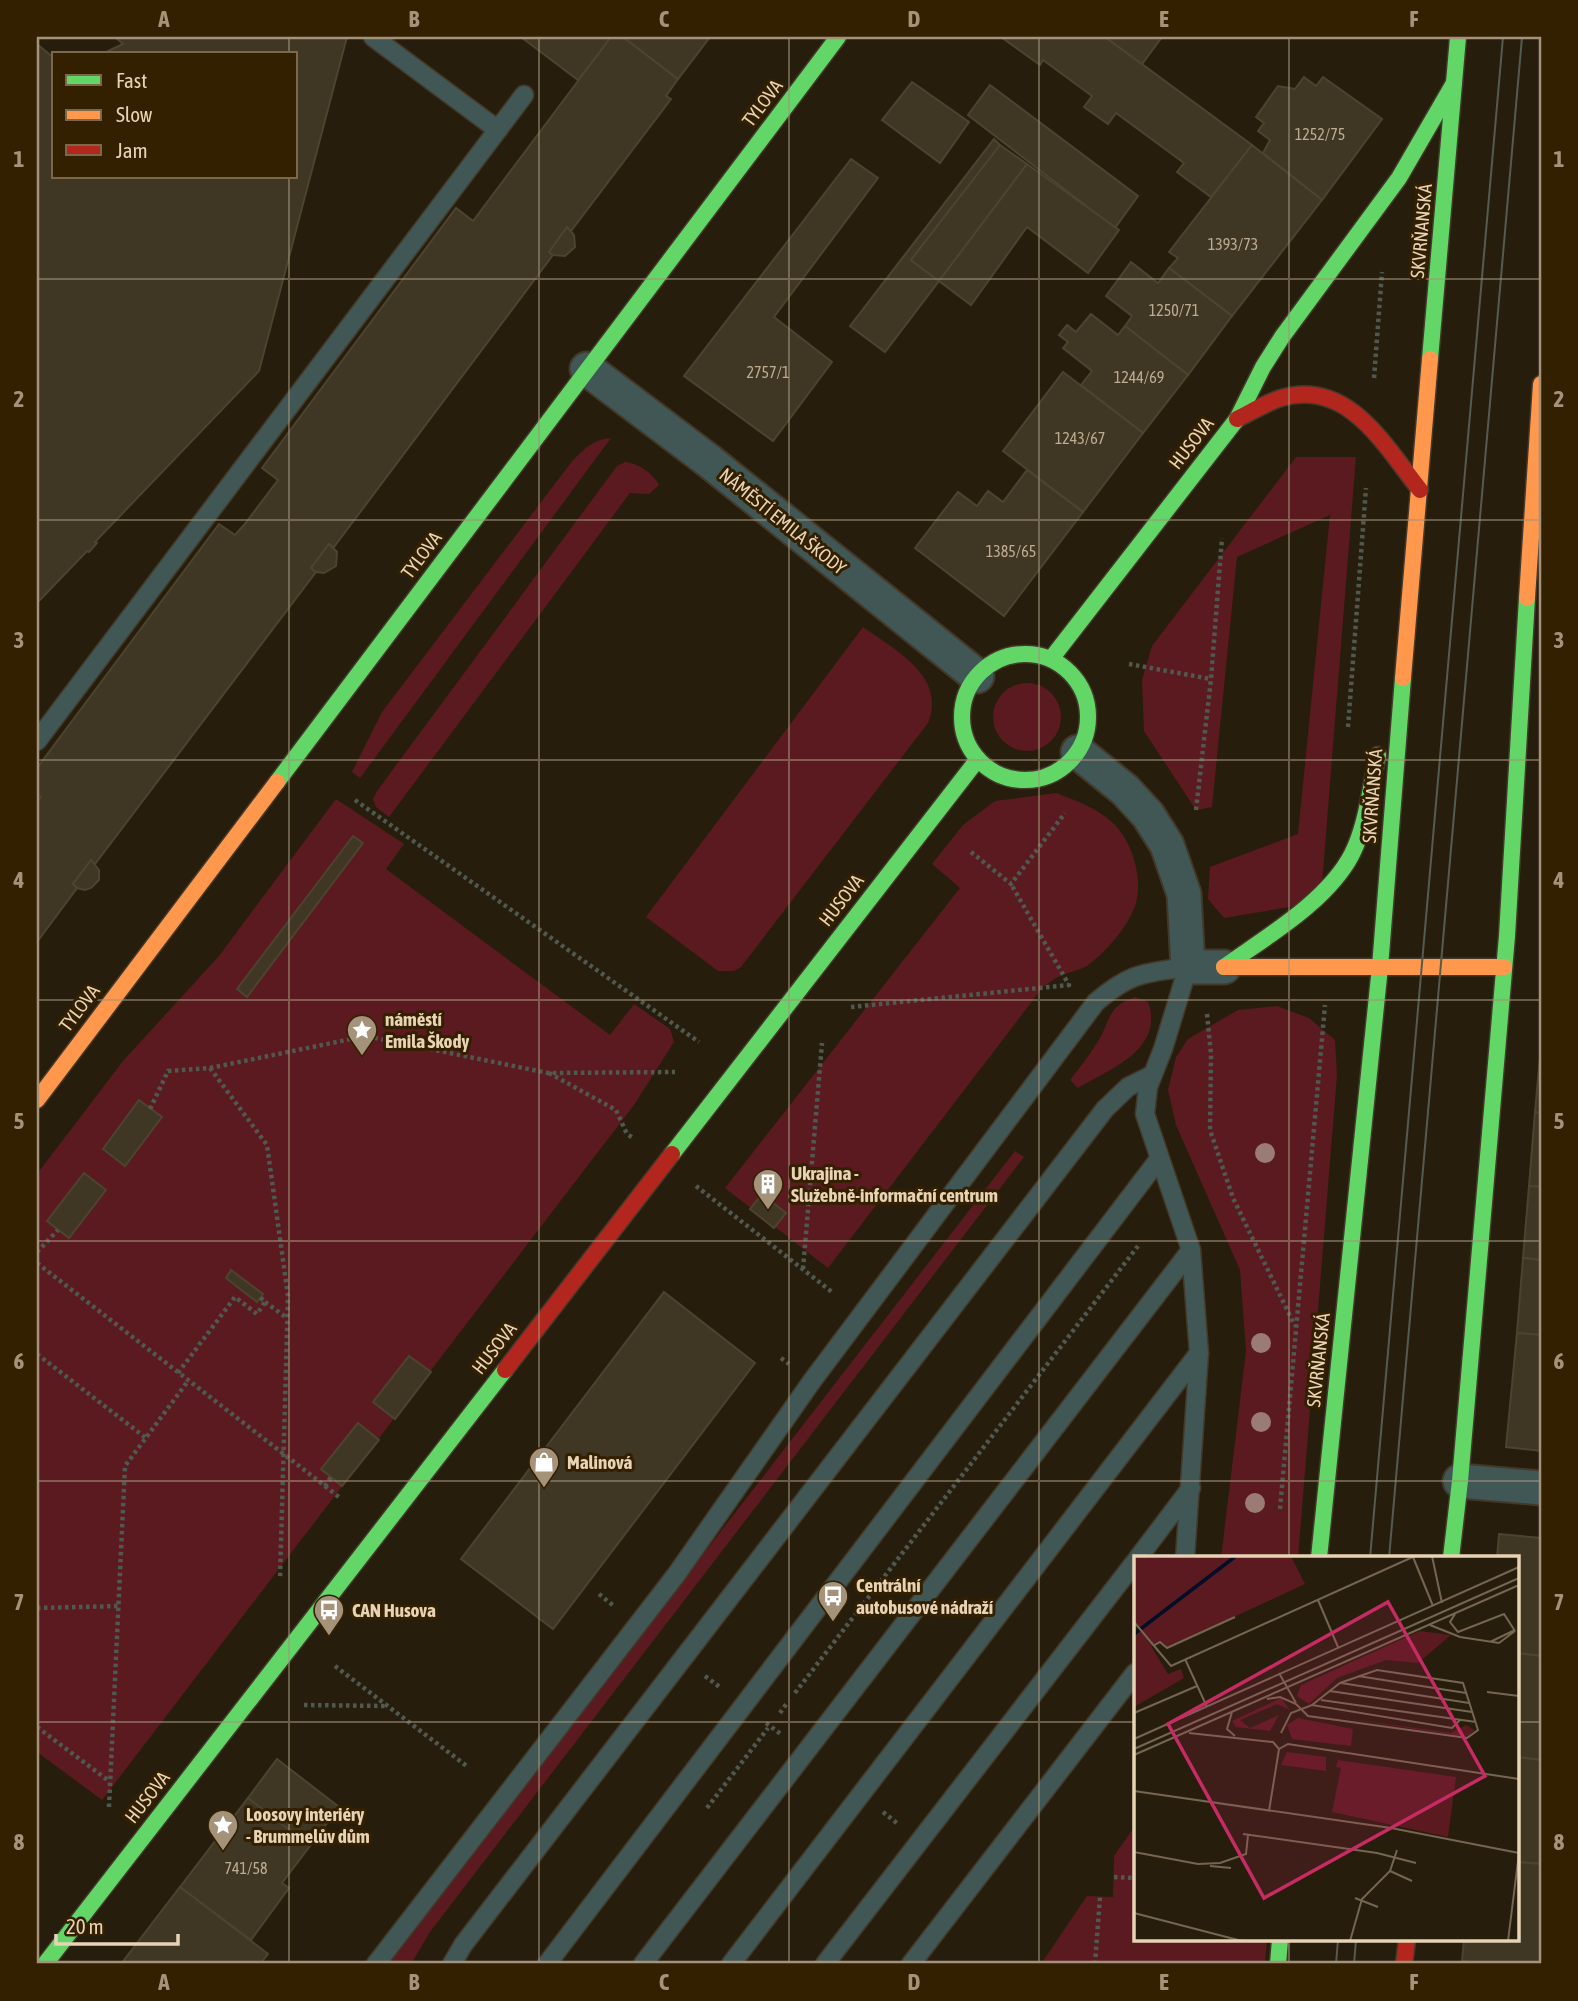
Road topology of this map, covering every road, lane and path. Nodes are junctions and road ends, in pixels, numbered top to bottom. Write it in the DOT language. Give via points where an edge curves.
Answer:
graph roads {
  1 [pos="373,37"];
  2 [pos="838,37"];
  3 [pos="1458,37"];
  4 [pos="1454,83"];
  5 [pos="524,95"];
  6 [pos="498,130"];
  7 [pos="1382,263"];
  8 [pos="587,369"];
  9 [pos="1541,384"];
  10 [pos="1237,419"];
  11 [pos="1370,428"];
  12 [pos="1420,490"];
  13 [pos="1222,538"];
  14 [pos="1405,648"];
  15 [pos="1051,659"];
  16 [pos="1129,664"];
  17 [pos="977,676"];
  18 [pos="1211,679"];
  19 [pos="37,741"];
  20 [pos="1078,752"];
  21 [pos="978,759"];
  22 [pos="355,800"];
  23 [pos="1196,810"];
  24 [pos="1065,813"];
  25 [pos="971,852"];
  26 [pos="1011,884"];
  27 [pos="1205,967"];
  28 [pos="1380,967"];
  29 [pos="1504,967"];
  30 [pos="851,1007"];
  31 [pos="699,1042"];
  32 [pos="822,1043"];
  33 [pos="210,1068"];
  34 [pos="675,1072"];
  35 [pos="548,1073"];
  36 [pos="1152,1075"];
  37 [pos="37,1100"];
  38 [pos="150,1109"];
  39 [pos="1159,1159"];
  40 [pos="664,1162"];
  41 [pos="58,1230"];
  42 [pos="1138,1246"];
  43 [pos="1191,1250"];
  44 [pos="37,1252"];
  45 [pos="37,1263"];
  46 [pos="803,1269"];
  47 [pos="832,1292"];
  48 [pos="260,1297"];
  49 [pos="265,1302"];
  50 [pos="288,1319"];
  51 [pos="1296,1328"];
  52 [pos="1199,1353"];
  53 [pos="37,1354"];
  54 [pos="178,1373"];
  55 [pos="188,1381"];
  56 [pos="146,1438"];
  57 [pos="285,1456"];
  58 [pos="331,1478"];
  59 [pos="1460,1480"];
  60 [pos="325,1486"];
  61 [pos="1191,1487"];
  62 [pos="1541,1488"];
  63 [pos="340,1498"];
  64 [pos="1140,1556"];
  65 [pos="1185,1556"];
  66 [pos="1319,1556"];
  67 [pos="1451,1556"];
  68 [pos="1134,1564"];
  69 [pos="280,1578"];
  70 [pos="119,1606"];
  71 [pos="37,1608"];
  72 [pos="334,1666"];
  73 [pos="1134,1674"];
  74 [pos="304,1705"];
  75 [pos="387,1706"];
  76 [pos="780,1713"];
  77 [pos="37,1727"];
  78 [pos="768,1728"];
  79 [pos="757,1743"];
  80 [pos="468,1767"];
  81 [pos="110,1782"];
  82 [pos="109,1807"];
  83 [pos="1114,1877"];
  84 [pos="1134,1878"];
  85 [pos="1100,1897"];
  86 [pos="1280,1941"];
  87 [pos="1406,1941"];
  88 [pos="45,1964"];
  89 [pos="376,1964"];
  90 [pos="452,1964"];
  91 [pos="547,1964"];
  92 [pos="643,1964"];
  93 [pos="731,1964"];
  94 [pos="824,1964"];
  95 [pos="911,1964"];
  96 [pos="1095,1964"];
  97 [pos="1278,1964"];
  98 [pos="1404,1964"];
  1 -- 6 [label="lane"];
  2 -- 8 [label="street, TYLOVA"];
  3 -- 4 [label="street, SKVRŇANSKÁ"];
  4 -- 10 [label="street, HUSOVA" via="1399,178 1282,337"];
  4 -- 12 [label="street, SKVRŇANSKÁ"];
  5 -- 6 [label="lane"];
  6 -- 19 [label="lane"];
  7 -- 11 [label="path"];
  8 -- 17 [label="street, NÁMĚSTÍ EMILA ŠKODY"];
  8 -- 37 [label="street, TYLOVA"];
  9 -- 29 [label="street"];
  10 -- 11 [label="street" via="1280,399 1319,394 1353,411"];
  10 -- 15 [label="street, HUSOVA"];
  11 -- 12 [label="street"];
  12 -- 14 [label="street, SKVRŇANSKÁ"];
  13 -- 18 [label="path"];
  14 -- 27 [label="street" via="1358,836 1346,865 1325,890"];
  14 -- 28 [label="street, SKVRŇANSKÁ"];
  15 -- 17 [label="street" via="1012,655"];
  15 -- 20 [label="street" via="1069,671 1085,699 1087,732"];
  16 -- 18 [label="path"];
  17 -- 21 [label="street" via="962,708 968,744"];
  18 -- 23 [label="path"];
  20 -- 21 [label="street" via="1048,776 1029,780 1010,779"];
  20 -- 27 [label="street" via="1125,790 1167,845"];
  21 -- 40 [label="street, HUSOVA"];
  22 -- 31 [label="path"];
  24 -- 26 [label="path"];
  25 -- 26 [label="path"];
  26 -- 30 [label="path" via="1069,985"];
  27 -- 28 [label="street"];
  27 -- 36 [label="lane"];
  27 -- 51 [label="path" via="1210,1130 1233,1198"];
  27 -- 89 [label="lane" via="1139,974 1096,1002 811,1381 676,1575"];
  28 -- 29 [label="street"];
  28 -- 66 [label="street, SKVRŇANSKÁ"];
  29 -- 59 [label="street"];
  32 -- 46 [label="path"];
  33 -- 35 [label="path" via="366,1036"];
  33 -- 38 [label="path" via="168,1071"];
  33 -- 50 [label="path" via="267,1145"];
  34 -- 35 [label="path"];
  35 -- 40 [label="path" via="616,1110 627,1134"];
  36 -- 39 [label="lane" via="1145,1114"];
  36 -- 90 [label="lane" via="1128,1087 1104,1109"];
  39 -- 43 [label="lane"];
  39 -- 91 [label="lane"];
  40 -- 46 [label="path"];
  40 -- 88 [label="street, HUSOVA"];
  41 -- 44 [label="path"];
  42 -- 76 [label="path"];
  43 -- 52 [label="lane"];
  43 -- 92 [label="lane"];
  45 -- 54 [label="path"];
  46 -- 47 [label="path"];
  48 -- 49 [label="path"];
  49 -- 50 [label="path"];
  49 -- 54 [label="path" via="257,1314 235,1297"];
  50 -- 57 [label="path"];
  52 -- 61 [label="lane"];
  52 -- 93 [label="lane"];
  53 -- 56 [label="path"];
  54 -- 55 [label="path"];
  55 -- 56 [label="path"];
  55 -- 57 [label="path"];
  56 -- 70 [label="path" via="125,1466"];
  57 -- 60 [label="path"];
  57 -- 69 [label="path"];
  58 -- 60 [label="path"];
  59 -- 62 [label="street"];
  59 -- 67 [label="street"];
  60 -- 63 [label="path"];
  61 -- 64 [label="lane"];
  61 -- 65 [label="lane"];
  68 -- 94 [label="lane"];
  70 -- 71 [label="path"];
  70 -- 81 [label="path"];
  72 -- 75 [label="path"];
  73 -- 95 [label="lane"];
  74 -- 75 [label="path"];
  75 -- 80 [label="path"];
  77 -- 81 [label="path"];
  78 -- 79 [label="path"];
  81 -- 82 [label="path"];
  83 -- 84 [label="path"];
  85 -- 96 [label="path"];
  86 -- 97 [label="street"];
  87 -- 98 [label="street"];
}
